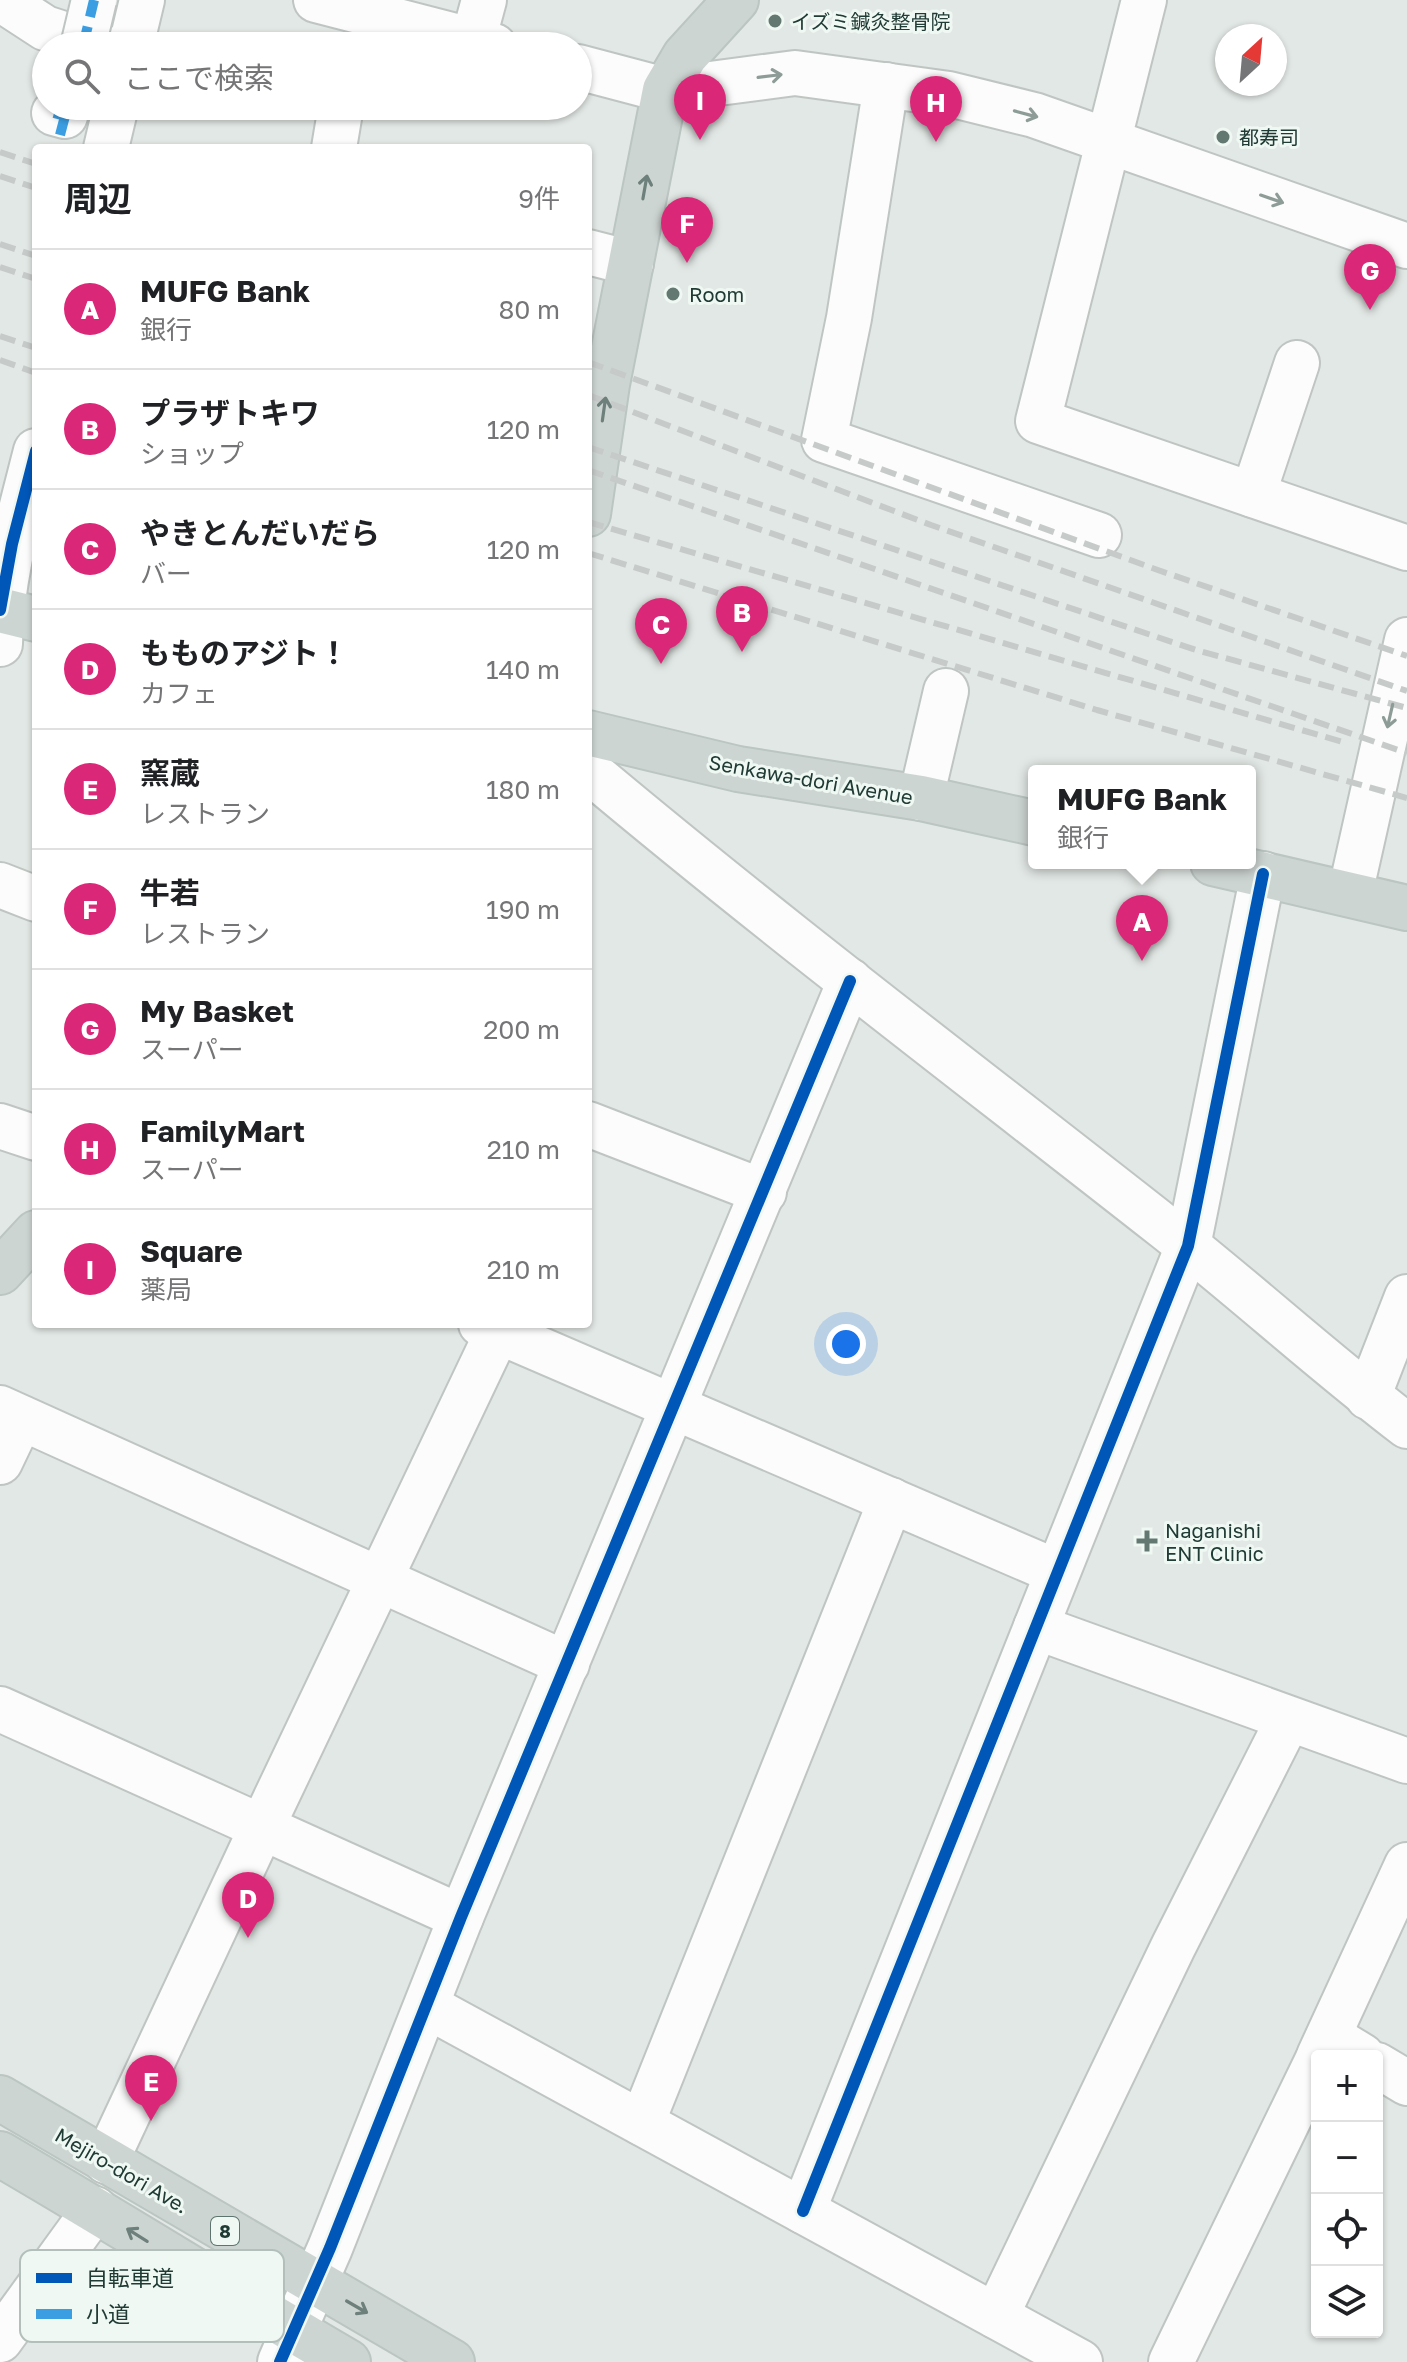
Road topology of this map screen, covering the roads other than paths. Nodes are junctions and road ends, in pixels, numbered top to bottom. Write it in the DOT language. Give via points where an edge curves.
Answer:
graph roads {
  1 [pos="2,0"];
  2 [pos="94,0"];
  3 [pos="142,0"];
  4 [pos="316,0"];
  5 [pos="736,0"];
  6 [pos="1144,0"];
  7 [pos="0,27"];
  8 [pos="355,29"];
  9 [pos="484,29"];
  10 [pos="32,32"];
  11 [pos="56,32"];
  12 [pos="68,32"];
  13 [pos="134,32"];
  14 [pos="592,71"];
  15 [pos="886,85"];
  16 [pos="665,90"];
  17 [pos="113,120"];
  18 [pos="339,120"];
  19 [pos="1109,143"];
  20 [pos="107,144"];
  21 [pos="335,144"];
  22 [pos="1407,246"];
  23 [pos="592,253"];
  24 [pos="631,263"];
  25 [pos="1297,363"];
  26 [pos="32,466"];
  27 [pos="592,487"];
  28 [pos="1253,495"];
  29 [pos="1099,535"];
  30 [pos="1407,548"];
  31 [pos="0,610"];
  32 [pos="32,618"];
  33 [pos="1407,640"];
  34 [pos="0,644"];
  35 [pos="946,691"];
  36 [pos="592,734"];
  37 [pos="592,773"];
  38 [pos="921,798"];
  39 [pos="1028,822"];
  40 [pos="1240,869"];
  41 [pos="1263,874"];
  42 [pos="0,885"];
  43 [pos="1350,894"];
  44 [pos="32,897"];
  45 [pos="1407,908"];
  46 [pos="850,981"];
  47 [pos="0,1126"];
  48 [pos="592,1126"];
  49 [pos="32,1137"];
  50 [pos="764,1192"];
  51 [pos="32,1237"];
  52 [pos="1188,1246"];
  53 [pos="0,1272"];
  54 [pos="1407,1297"];
  55 [pos="490,1328"];
  56 [pos="1368,1397"];
  57 [pos="672,1406"];
  58 [pos="10,1413"];
  59 [pos="1407,1426"];
  60 [pos="0,1462"];
  61 [pos="891,1500"];
  62 [pos="1057,1572"];
  63 [pos="379,1580"];
  64 [pos="1036,1627"];
  65 [pos="567,1664"];
  66 [pos="0,1709"];
  67 [pos="1288,1720"];
  68 [pos="1407,1761"];
  69 [pos="262,1827"];
  70 [pos="1407,1865"];
  71 [pos="461,1917"];
  72 [pos="427,2006"];
  73 [pos="1333,2050"];
  74 [pos="1383,2069"];
  75 [pos="1407,2083"];
  76 [pos="1311,2092"];
  77 [pos="0,2098"];
  78 [pos="642,2123"];
  79 [pos="0,2154"];
  80 [pos="106,2161"];
  81 [pos="95,2209"];
  82 [pos="803,2211"];
  83 [pos="65,2250"];
  84 [pos="152,2250"];
  85 [pos="259,2250"];
  86 [pos="284,2264"];
  87 [pos="316,2283"];
  88 [pos="20,2312"];
  89 [pos="996,2316"];
  90 [pos="0,2340"];
  91 [pos="287,2346"];
  92 [pos="348,2362"];
  93 [pos="452,2362"];
  94 [pos="1080,2362"];
  95 [pos="1171,2362"];
  1 -- 11 [label="street"];
  2 -- 12 [label="street, bridge"];
  3 -- 13 [label="street"];
  4 -- 8 [label="street"];
  5 -- 16 [label="main road" via="685,56"];
  6 -- 19 [label="street"];
  7 -- 10 [label="street"];
  8 -- 9 [label="street"];
  14 -- 16 [label="street"];
  16 -- 15 [label="street, one-way" via="795,73"];
  15 -- 19 [label="street, one-way" via="1034,115"];
  15 -- 29 [label="street" via="824,440"];
  24 -- 16 [label="main road, one-way"];
  17 -- 20 [label="street"];
  18 -- 21 [label="street"];
  19 -- 22 [label="street, one-way"];
  19 -- 28 [label="street" via="1038,421"];
  23 -- 24 [label="street"];
  27 -- 24 [label="main road, one-way"];
  25 -- 28 [label="street"];
  26 -- 31 [label="street"];
  28 -- 30 [label="street"];
  31 -- 32 [label="main road"];
  31 -- 34 [label="street"];
  33 -- 43 [label="street, one-way"];
  35 -- 38 [label="street"];
  36 -- 38 [label="main road, Senkawa-dori Avenue" via="738,769"];
  37 -- 46 [label="street"];
  38 -- 39 [label="main road, Senkawa-dori Avenue"];
  40 -- 41 [label="main road"];
  41 -- 43 [label="main road"];
  41 -- 52 [label="street"];
  42 -- 44 [label="street"];
  43 -- 45 [label="main road"];
  46 -- 50 [label="street"];
  46 -- 52 [label="street"];
  47 -- 49 [label="street"];
  48 -- 50 [label="street"];
  50 -- 57 [label="street"];
  51 -- 53 [label="main road"];
  52 -- 56 [label="street"];
  52 -- 62 [label="street"];
  54 -- 56 [label="street"];
  55 -- 57 [label="street"];
  55 -- 63 [label="street"];
  56 -- 59 [label="street"];
  57 -- 61 [label="street"];
  57 -- 65 [label="street"];
  58 -- 60 [label="street"];
  58 -- 63 [label="street"];
  61 -- 62 [label="street"];
  61 -- 78 [label="street"];
  62 -- 64 [label="street"];
  63 -- 65 [label="street"];
  63 -- 69 [label="street"];
  64 -- 67 [label="street"];
  64 -- 82 [label="street"];
  65 -- 71 [label="street"];
  66 -- 69 [label="street"];
  67 -- 68 [label="street"];
  67 -- 89 [label="street"];
  69 -- 71 [label="street"];
  69 -- 80 [label="street"];
  70 -- 73 [label="street"];
  71 -- 72 [label="street"];
  72 -- 78 [label="street"];
  72 -- 87 [label="street"];
  74 -- 75 [label="street"];
  76 -- 95 [label="street"];
  77 -- 80 [label="main road, Mejiro-dori Ave. / 8"];
  78 -- 82 [label="street"];
  79 -- 81 [label="main road"];
  80 -- 85 [label="main road, Mejiro-dori Ave. / 8"];
  81 -- 83 [label="street"];
  84 -- 81 [label="main road, one-way"];
  82 -- 89 [label="street"];
  86 -- 87 [label="main road, Mejiro-dori Ave. / 8"];
  87 -- 91 [label="street"];
  87 -- 93 [label="main road, Mejiro-dori Ave. / 8, one-way"];
  88 -- 90 [label="street"];
  89 -- 94 [label="street"];
  91 -- 92 [label="main road"];
}
